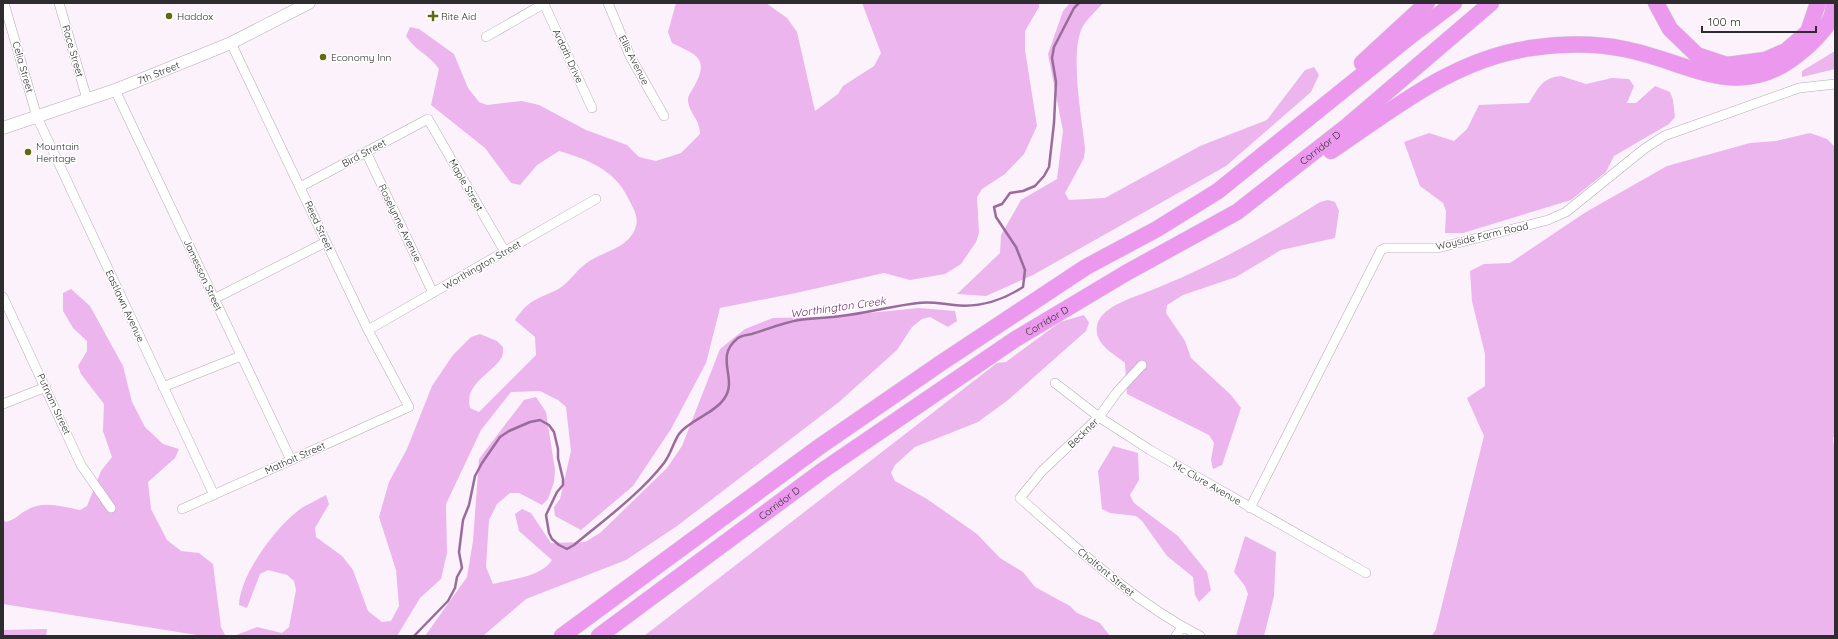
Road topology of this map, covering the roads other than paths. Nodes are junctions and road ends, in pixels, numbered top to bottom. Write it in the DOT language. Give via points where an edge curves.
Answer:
graph roads {
  1 [pos="4,3"];
  2 [pos="59,3"];
  3 [pos="309,3"];
  4 [pos="545,3"];
  5 [pos="608,3"];
  6 [pos="1427,3"];
  7 [pos="1454,3"];
  8 [pos="1491,3"];
  9 [pos="1656,3"];
  10 [pos="1818,3"];
  11 [pos="1835,3"];
  12 [pos="6,18"];
  13 [pos="486,37"];
  14 [pos="230,43"];
  15 [pos="1835,84"];
  16 [pos="115,90"];
  17 [pos="87,99"];
  18 [pos="592,108"];
  19 [pos="664,116"];
  20 [pos="37,117"];
  21 [pos="428,119"];
  22 [pos="1300,125"];
  23 [pos="3,128"];
  24 [pos="366,152"];
  25 [pos="300,187"];
  26 [pos="596,199"];
  27 [pos="1238,212"];
  28 [pos="326,242"];
  29 [pos="505,252"];
  30 [pos="433,293"];
  31 [pos="3,297"];
  32 [pos="214,299"];
  33 [pos="368,330"];
  34 [pos="242,356"];
  35 [pos="1142,365"];
  36 [pos="1055,383"];
  37 [pos="46,387"];
  38 [pos="164,387"];
  39 [pos="3,404"];
  40 [pos="409,408"];
  41 [pos="1099,417"];
  42 [pos="291,460"];
  43 [pos="214,495"];
  44 [pos="1020,498"];
  45 [pos="111,508"];
  46 [pos="1250,508"];
  47 [pos="182,509"];
  48 [pos="1366,573"];
  49 [pos="1182,627"];
  50 [pos="562,636"];
  51 [pos="599,636"];
  52 [pos="1176,636"];
  53 [pos="1200,636"];
  1 -- 12 [label="street, Celia Street"];
  2 -- 17 [label="street, Race Street"];
  3 -- 14 [label="main road, 7th Street"];
  4 -- 13 [label="street"];
  4 -- 18 [label="street, Ardath Drive"];
  5 -- 19 [label="street, Ellis Avenue" via="630,56"];
  6 -- 22 [label="highway"];
  7 -- 22 [label="highway, Corridor D"];
  8 -- 27 [label="highway, Corridor D" via="1346,127"];
  9 -- 10 [label="highway" via="1670,29 1697,55 1727,65 1765,60 1786,51 1808,32"];
  11 -- 27 [label="highway" via="1831,19 1809,45 1788,64 1758,75 1719,77 1624,49 1594,46 1530,48 1478,61 1414,93"];
  12 -- 20 [label="street, Celia Street"];
  14 -- 16 [label="main road, 7th Street"];
  14 -- 25 [label="street, Reed Street"];
  15 -- 46 [label="street, Wayside Farm Road" via="1799,88 1664,136 1566,212 1548,220 1438,248 1381,250"];
  16 -- 17 [label="main road, 7th Street"];
  16 -- 32 [label="street, Jamesson Street"];
  17 -- 20 [label="main road, 7th Street"];
  20 -- 23 [label="main road, 7th Street"];
  20 -- 38 [label="street, Eastlawn Avenue"];
  21 -- 24 [label="street, Bird Street"];
  21 -- 29 [label="street, Maple Street"];
  22 -- 50 [label="highway, Corridor D" via="1218,191 1157,229 1086,267 818,447"];
  24 -- 25 [label="street, Bird Street"];
  24 -- 30 [label="street, Roselynne Avenue"];
  25 -- 28 [label="street, Reed Street"];
  26 -- 29 [label="street, Worthington Street"];
  27 -- 51 [label="highway, Corridor D" via="1126,273 1014,340 822,471"];
  28 -- 32 [label="street"];
  28 -- 33 [label="street, Reed Street"];
  29 -- 30 [label="street, Worthington Street"];
  30 -- 33 [label="street, Worthington Street"];
  31 -- 37 [label="street, Putnam Street"];
  32 -- 34 [label="street, Jamesson Street"];
  33 -- 40 [label="street, Reed Street"];
  34 -- 38 [label="street"];
  34 -- 42 [label="street, Jamesson Street"];
  35 -- 41 [label="street, Beckner" via="1117,392"];
  36 -- 41 [label="street, Mc Clure Avenue"];
  37 -- 39 [label="street"];
  37 -- 45 [label="street, Putnam Street" via="81,465"];
  38 -- 43 [label="street, Eastlawn Avenue"];
  40 -- 42 [label="street, Mathoit Street"];
  41 -- 44 [label="street, Beckner" via="1042,471"];
  41 -- 46 [label="street, Mc Clure Avenue"];
  42 -- 43 [label="street, Mathoit Street"];
  43 -- 47 [label="street, Mathoit Street"];
  44 -- 49 [label="street, Chalfant Street" via="1092,562 1151,608"];
  46 -- 48 [label="street, Mc Clure Avenue"];
  49 -- 52 [label="street"];
  49 -- 53 [label="street, Chalfant Street"];
}
